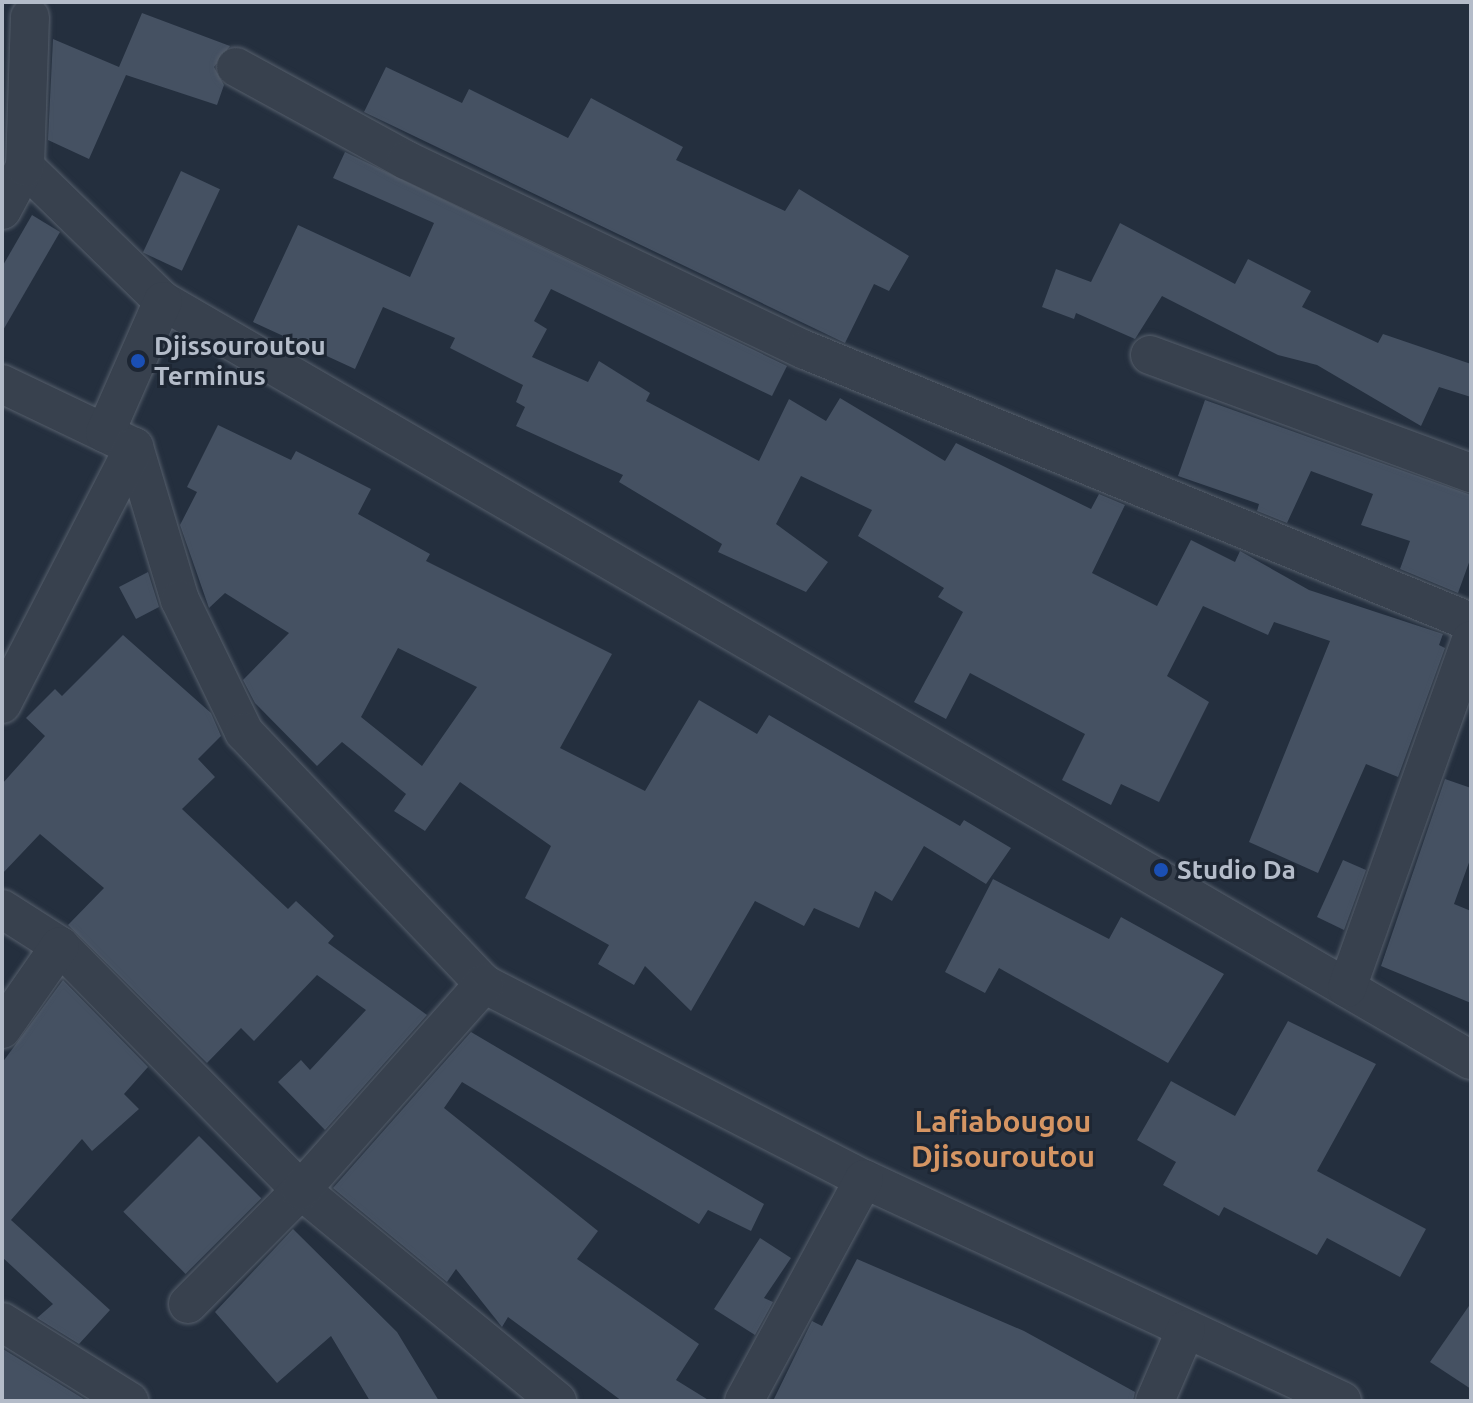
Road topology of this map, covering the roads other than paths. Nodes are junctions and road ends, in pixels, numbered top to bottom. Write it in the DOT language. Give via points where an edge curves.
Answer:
graph roads {
  1 [pos="30,17"];
  2 [pos="236,67"];
  3 [pos="25,167"];
  4 [pos="2,210"];
  5 [pos="163,301"];
  6 [pos="1150,355"];
  7 [pos="2,384"];
  8 [pos="120,440"];
  9 [pos="1471,473"];
  10 [pos="1471,622"];
  11 [pos="1471,640"];
  12 [pos="2,704"];
  13 [pos="2,909"];
  14 [pos="60,946"];
  15 [pos="484,984"];
  16 [pos="1347,988"];
  17 [pos="2,1029"];
  18 [pos="1471,1060"];
  19 [pos="864,1179"];
  20 [pos="301,1190"];
  21 [pos="188,1304"];
  22 [pos="2,1322"];
  23 [pos="1186,1329"];
  24 [pos="129,1401"];
  25 [pos="557,1401"];
  26 [pos="744,1401"];
  27 [pos="1155,1401"];
  28 [pos="1342,1401"];
  1 -- 3 [label="street"];
  2 -- 10 [label="street" via="406,160 805,350"];
  3 -- 4 [label="street"];
  3 -- 5 [label="street"];
  5 -- 8 [label="street"];
  5 -- 16 [label="street"];
  6 -- 9 [label="street"];
  7 -- 8 [label="street"];
  8 -- 12 [label="street"];
  8 -- 15 [label="street" via="180,600 244,732"];
  11 -- 16 [label="street"];
  13 -- 14 [label="street"];
  14 -- 17 [label="street"];
  14 -- 20 [label="street"];
  15 -- 19 [label="street"];
  15 -- 20 [label="street"];
  16 -- 18 [label="street"];
  19 -- 23 [label="street"];
  19 -- 26 [label="street"];
  20 -- 21 [label="street"];
  20 -- 25 [label="street"];
  22 -- 24 [label="street"];
  23 -- 27 [label="street"];
  23 -- 28 [label="street"];
}
